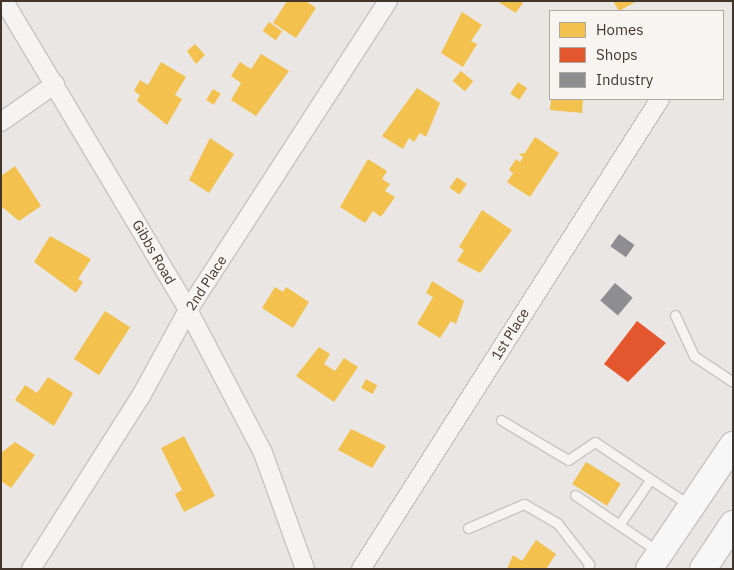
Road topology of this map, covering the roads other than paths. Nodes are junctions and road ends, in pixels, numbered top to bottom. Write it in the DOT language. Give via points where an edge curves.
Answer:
graph roads {
  1 [pos="4,1"];
  2 [pos="388,1"];
  3 [pos="55,84"];
  4 [pos="659,100"];
  5 [pos="1,122"];
  6 [pos="188,310"];
  7 [pos="675,315"];
  8 [pos="733,382"];
  9 [pos="501,420"];
  10 [pos="733,446"];
  11 [pos="650,480"];
  12 [pos="574,495"];
  13 [pos="691,507"];
  14 [pos="733,524"];
  15 [pos="619,525"];
  16 [pos="468,528"];
  17 [pos="654,561"];
  18 [pos="31,569"];
  19 [pos="305,569"];
  20 [pos="361,569"];
  21 [pos="588,569"];
  22 [pos="703,569"];
  1 -- 3 [label="street, Gibbs Road"];
  2 -- 6 [label="street, 2nd Place"];
  3 -- 5 [label="street"];
  3 -- 6 [label="street, Gibbs Road"];
  4 -- 20 [label="street, 1st Place"];
  6 -- 18 [label="street, 2nd Place" via="141,396"];
  6 -- 19 [label="street, Gibbs Road" via="264,453"];
  7 -- 8 [label="lane" via="694,356"];
  9 -- 11 [label="lane" via="568,460 596,442"];
  10 -- 13 [label="main road"];
  11 -- 13 [label="lane"];
  11 -- 15 [label="lane"];
  12 -- 15 [label="lane"];
  13 -- 17 [label="main road"];
  14 -- 22 [label="main road"];
  15 -- 17 [label="lane"];
  16 -- 21 [label="lane" via="524,504 558,524 589,564"];
}
